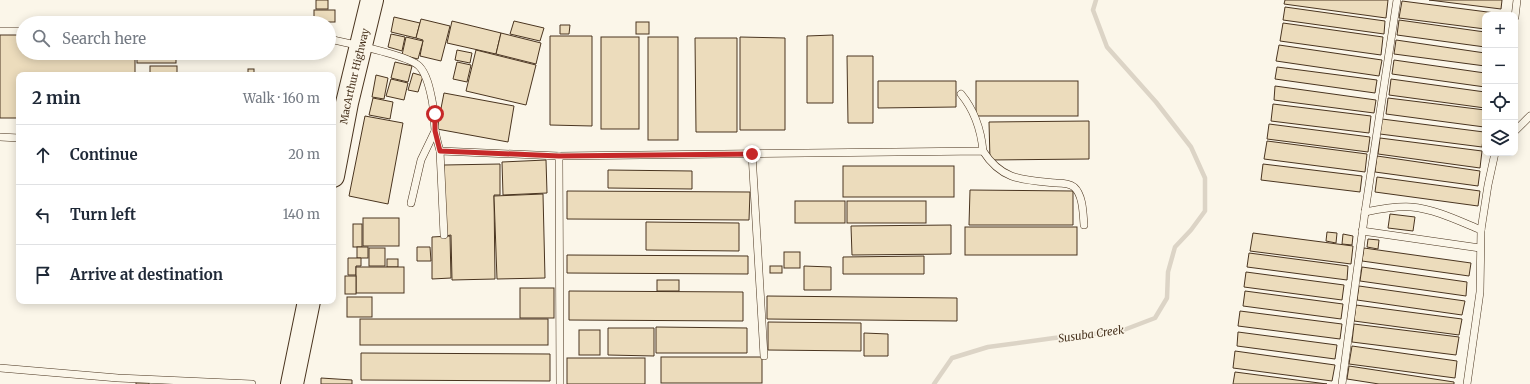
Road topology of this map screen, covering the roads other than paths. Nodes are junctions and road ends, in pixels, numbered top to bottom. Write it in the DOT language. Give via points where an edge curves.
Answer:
graph roads {
  1 [pos="372,0"];
  2 [pos="1397,0"];
  3 [pos="1518,0"];
  4 [pos="1516,12"];
  5 [pos="0,30"];
  6 [pos="16,31"];
  7 [pos="336,41"];
  8 [pos="360,47"];
  9 [pos="961,94"];
  10 [pos="1530,116"];
  11 [pos="1518,128"];
  12 [pos="435,131"];
  13 [pos="0,137"];
  14 [pos="16,138"];
  15 [pos="440,151"];
  16 [pos="983,152"];
  17 [pos="752,154"];
  18 [pos="336,156"];
  19 [pos="559,156"];
  20 [pos="1494,156"];
  21 [pos="411,203"];
  22 [pos="1365,212"];
  23 [pos="1084,225"];
  24 [pos="1481,230"];
  25 [pos="1362,231"];
  26 [pos="444,235"];
  27 [pos="1480,248"];
  28 [pos="308,304"];
  29 [pos="764,356"];
  30 [pos="0,368"];
  31 [pos="252,384"];
  32 [pos="292,384"];
  33 [pos="560,384"];
  34 [pos="1342,384"];
  35 [pos="1467,384"];
  1 -- 8 [label="highway, MacArthur Highway"];
  2 -- 22 [label="lane"];
  3 -- 4 [label="lane"];
  5 -- 6 [label="lane"];
  7 -- 8 [label="lane"];
  8 -- 12 [label="lane" via="401,57 420,67 432,98"];
  8 -- 18 [label="highway, MacArthur Highway" via="344,103"];
  9 -- 16 [label="lane" via="969,103 978,123"];
  10 -- 11 [label="lane"];
  12 -- 15 [label="lane"];
  12 -- 21 [label="lane" via="421,160"];
  13 -- 14 [label="lane"];
  15 -- 19 [label="lane"];
  15 -- 26 [label="lane"];
  16 -- 17 [label="lane"];
  16 -- 23 [label="lane" via="996,167 1013,177 1074,187 1079,195"];
  17 -- 19 [label="lane"];
  17 -- 29 [label="lane"];
  19 -- 33 [label="lane"];
  20 -- 24 [label="lane"];
  22 -- 24 [label="lane" via="1411,207 1445,216"];
  22 -- 25 [label="lane"];
  24 -- 27 [label="lane"];
  25 -- 27 [label="lane"];
  25 -- 34 [label="lane"];
  27 -- 35 [label="lane" via="1480,292"];
  28 -- 32 [label="highway"];
  30 -- 31 [label="lane" via="118,378"];
}
